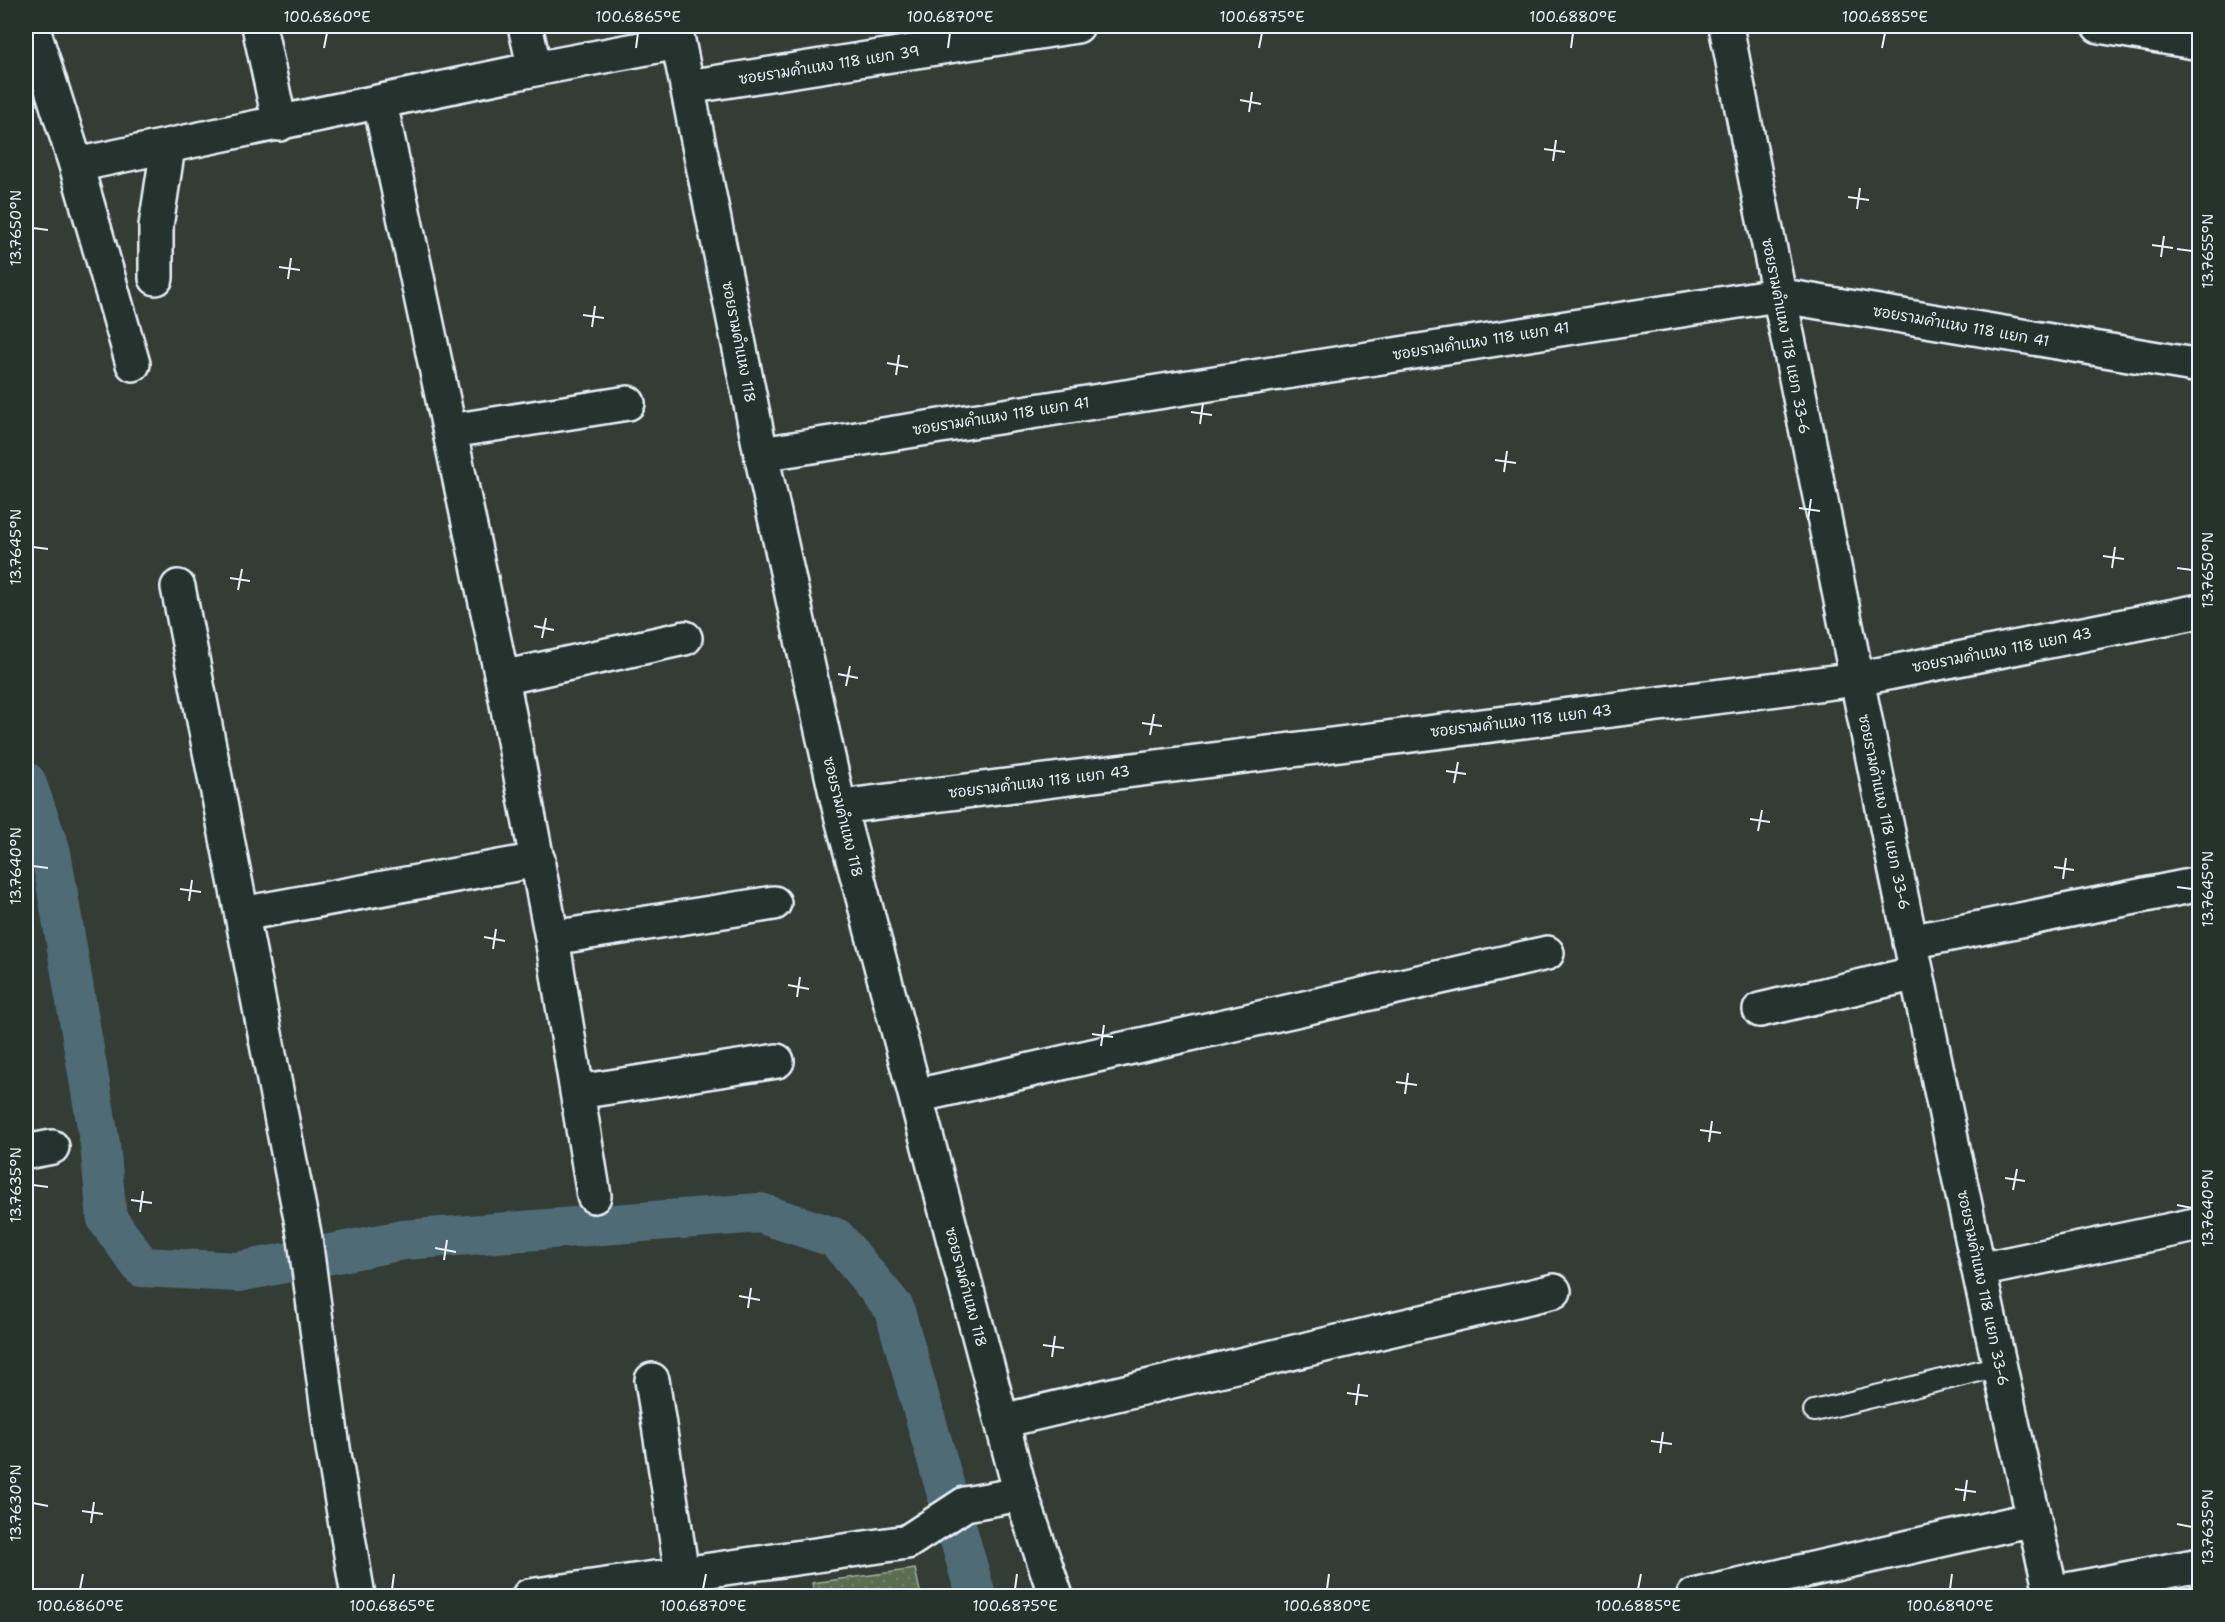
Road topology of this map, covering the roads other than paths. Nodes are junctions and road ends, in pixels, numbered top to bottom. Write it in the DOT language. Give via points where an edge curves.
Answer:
graph roads {
  1 [pos="32,26"];
  2 [pos="259,26"];
  3 [pos="525,26"];
  4 [pos="1077,26"];
  5 [pos="1726,26"];
  6 [pos="2099,26"];
  7 [pos="676,34"];
  8 [pos="2199,43"];
  9 [pos="535,69"];
  10 [pos="687,87"];
  11 [pos="380,103"];
  12 [pos="280,124"];
  13 [pos="168,147"];
  14 [pos="76,165"];
  15 [pos="156,278"];
  16 [pos="1777,295"];
  17 [pos="133,364"];
  18 [pos="2199,366"];
  19 [pos="628,403"];
  20 [pos="451,431"];
  21 [pos="761,454"];
  22 [pos="178,586"];
  23 [pos="2199,611"];
  24 [pos="685,638"];
  25 [pos="502,678"];
  26 [pos="1857,679"];
  27 [pos="839,807"];
  28 [pos="538,860"];
  29 [pos="2199,884"];
  30 [pos="774,903"];
  31 [pos="242,914"];
  32 [pos="552,938"];
  33 [pos="1910,942"];
  34 [pos="1547,952"];
  35 [pos="1917,974"];
  36 [pos="1760,1011"];
  37 [pos="777,1061"];
  38 [pos="578,1092"];
  39 [pos="916,1096"];
  40 [pos="594,1196"];
  41 [pos="2199,1224"];
  42 [pos="1979,1270"];
  43 [pos="1554,1291"];
  44 [pos="2000,1366"];
  45 [pos="652,1380"];
  46 [pos="1814,1411"];
  47 [pos="1002,1421"];
  48 [pos="1021,1494"];
  49 [pos="2034,1519"];
  50 [pos="2199,1565"];
  51 [pos="682,1574"];
  52 [pos="2051,1595"];
  53 [pos="358,1596"];
  54 [pos="529,1596"];
  55 [pos="1056,1596"];
  56 [pos="1694,1596"];
  1 -- 14 [label="street"];
  2 -- 12 [label="street"];
  3 -- 9 [label="street"];
  4 -- 10 [label="street, ซอยรามคำแหง 118 แยก 39"];
  5 -- 16 [label="street, ซอยรามคำแหง 118 แยก 33-6"];
  6 -- 8 [label="street"];
  7 -- 9 [label="street"];
  7 -- 10 [label="street, ซอยรามคำแหง 118"];
  9 -- 11 [label="street"];
  10 -- 21 [label="street, ซอยรามคำแหง 118"];
  11 -- 12 [label="street"];
  11 -- 20 [label="street"];
  12 -- 13 [label="street"];
  13 -- 14 [label="street"];
  13 -- 15 [label="street" via="156,226"];
  14 -- 17 [label="street"];
  16 -- 18 [label="street, ซอยรามคำแหง 118 แยก 41"];
  16 -- 21 [label="street, ซอยรามคำแหง 118 แยก 41"];
  16 -- 26 [label="street, ซอยรามคำแหง 118 แยก 33-6"];
  19 -- 20 [label="street"];
  20 -- 25 [label="street"];
  21 -- 27 [label="street, ซอยรามคำแหง 118"];
  22 -- 31 [label="street"];
  23 -- 26 [label="street, ซอยรามคำแหง 118 แยก 43"];
  24 -- 25 [label="street"];
  25 -- 28 [label="street"];
  26 -- 27 [label="street, ซอยรามคำแหง 118 แยก 43"];
  26 -- 33 [label="street, ซอยรามคำแหง 118 แยก 33-6"];
  27 -- 39 [label="street, ซอยรามคำแหง 118"];
  28 -- 31 [label="street"];
  28 -- 32 [label="street"];
  29 -- 33 [label="street"];
  30 -- 32 [label="street"];
  31 -- 53 [label="street" via="305,1239"];
  32 -- 38 [label="street"];
  33 -- 35 [label="street, ซอยรามคำแหง 118 แยก 33-6"];
  34 -- 39 [label="street"];
  35 -- 36 [label="street"];
  35 -- 42 [label="street, ซอยรามคำแหง 118 แยก 33-6"];
  37 -- 38 [label="street"];
  38 -- 40 [label="street"];
  39 -- 47 [label="street, ซอยรามคำแหง 118"];
  41 -- 42 [label="street"];
  42 -- 44 [label="street, ซอยรามคำแหง 118 แยก 33-6"];
  43 -- 47 [label="street"];
  44 -- 46 [label="lane"];
  44 -- 49 [label="street, ซอยรามคำแหง 118 แยก 33-6"];
  45 -- 51 [label="street"];
  47 -- 48 [label="street, ซอยรามคำแหง 118"];
  48 -- 51 [label="street" via="965,1504 907,1542"];
  48 -- 55 [label="street, ซอยรามคำแหง 118"];
  49 -- 52 [label="street, ซอยรามคำแหง 118 แยก 33-6"];
  49 -- 56 [label="street"];
  50 -- 52 [label="street"];
  51 -- 54 [label="street"];
}
